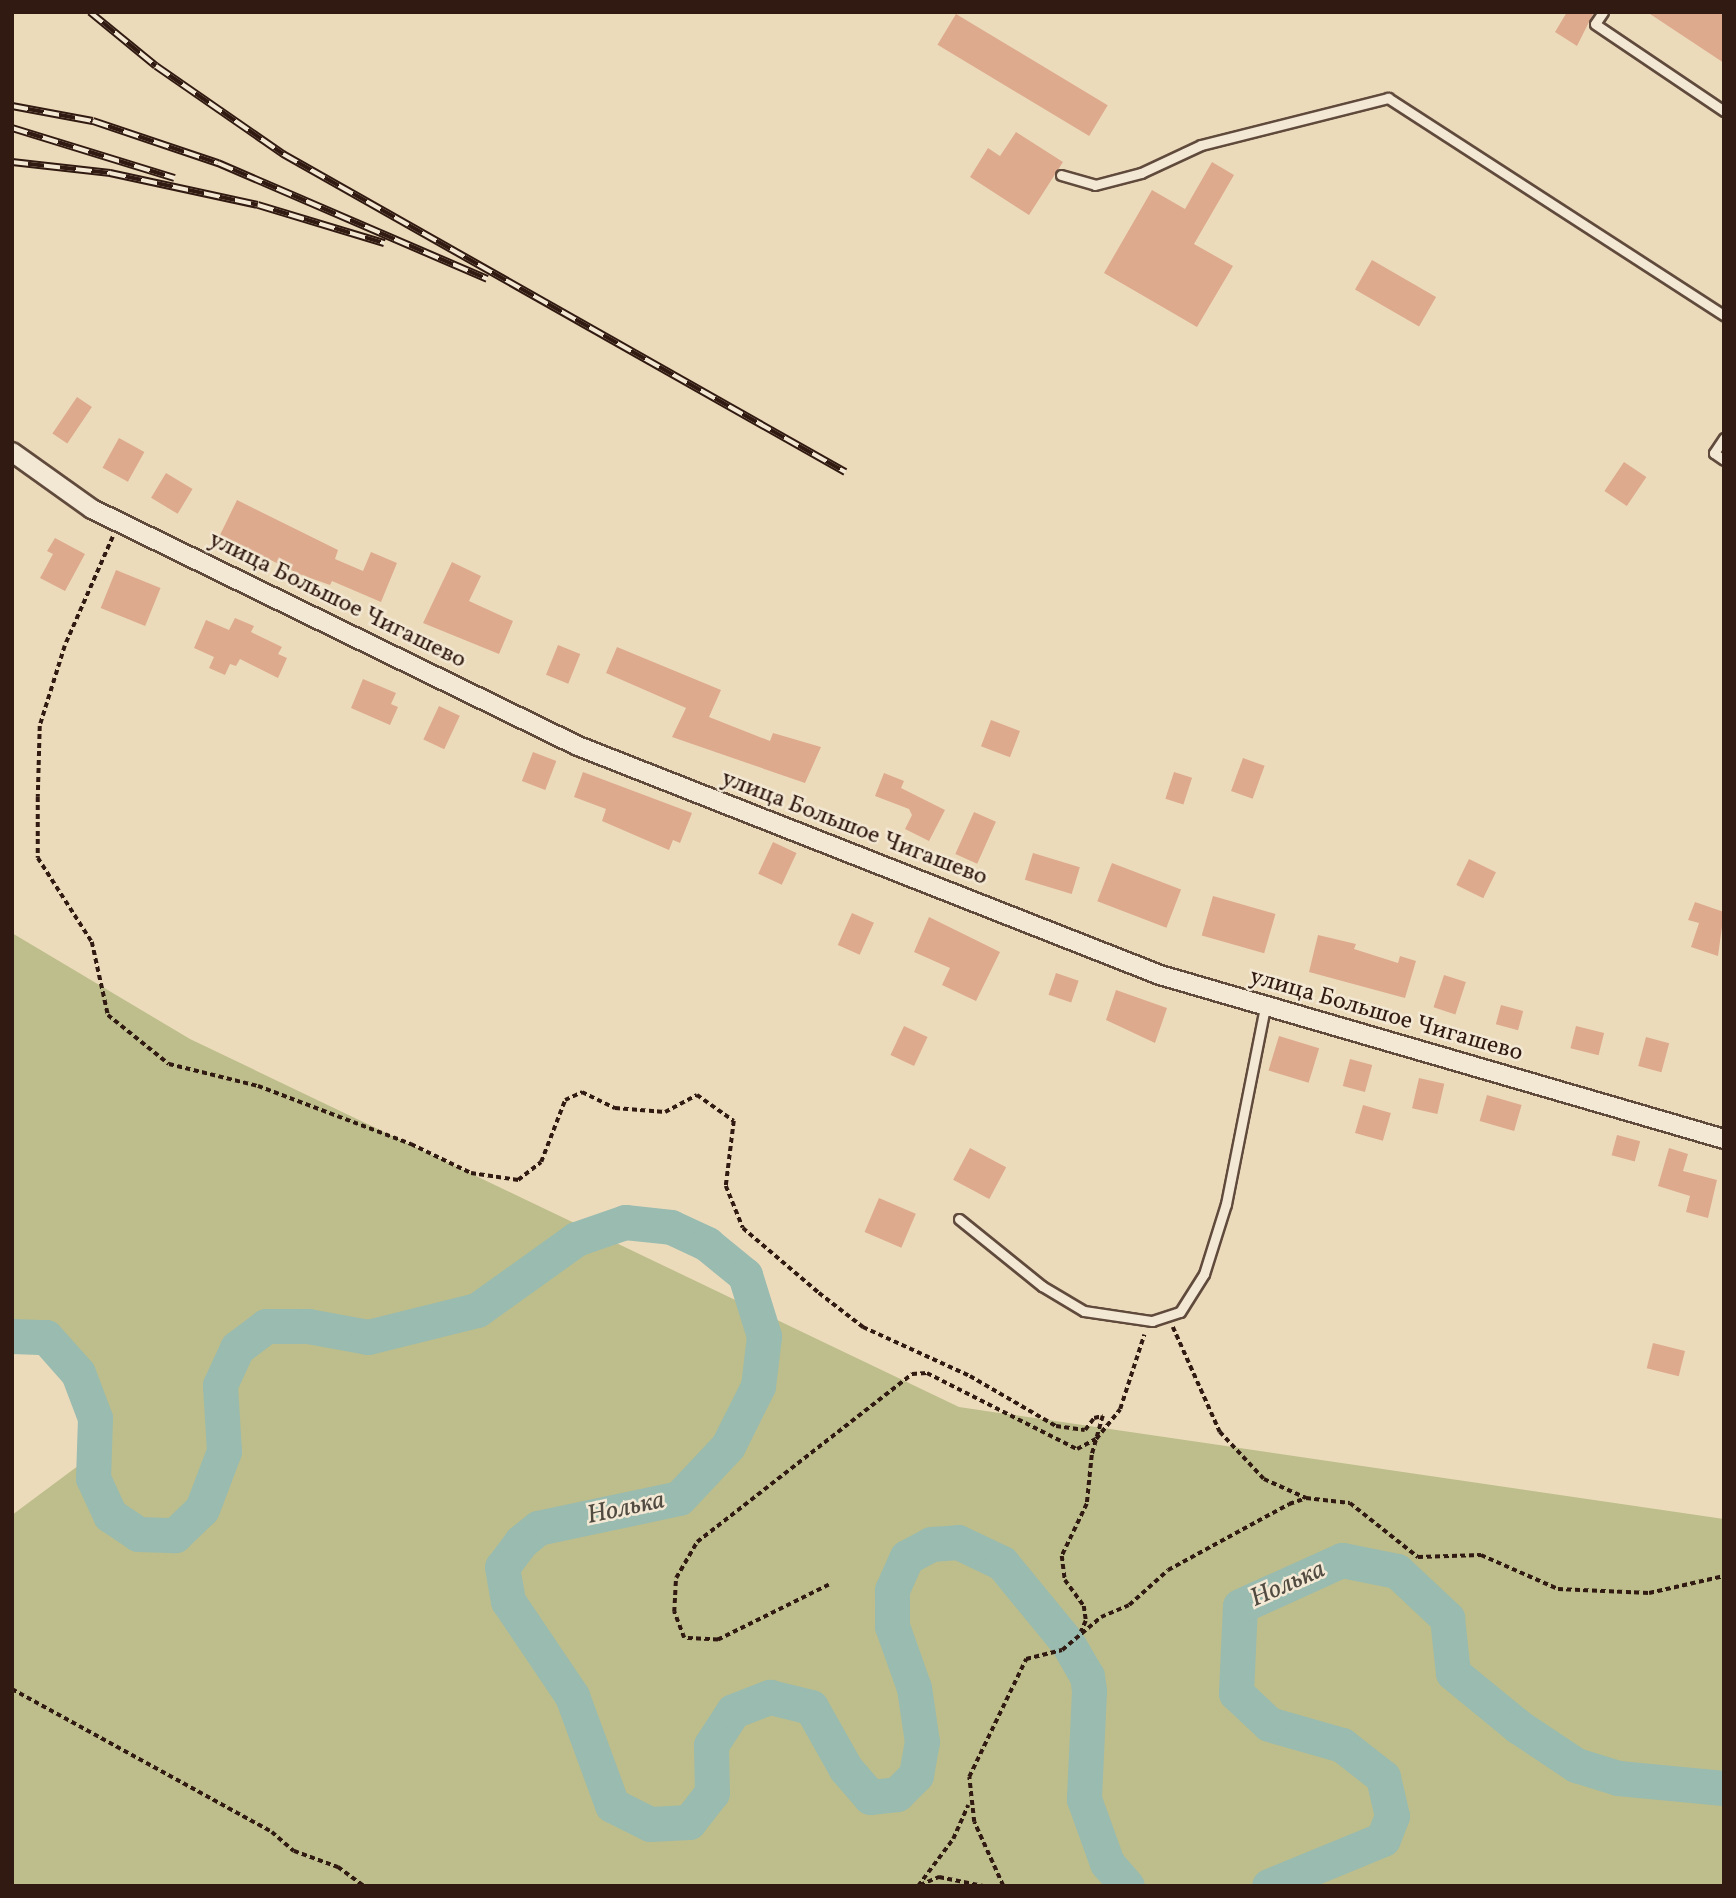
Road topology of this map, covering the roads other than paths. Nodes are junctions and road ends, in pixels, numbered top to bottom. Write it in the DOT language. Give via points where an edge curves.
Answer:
graph roads {
  1 [pos="1603,12"];
  2 [pos="1724,111"];
  3 [pos="1061,175"];
  4 [pos="1724,315"];
  5 [pos="1724,438"];
  6 [pos="12,452"];
  7 [pos="1724,460"];
  8 [pos="1265,1007"];
  9 [pos="1724,1139"];
  10 [pos="959,1219"];
  1 -- 2 [label="lane" via="1595,24"];
  3 -- 4 [label="lane" via="1095,185 1141,173 1201,145 1388,98"];
  5 -- 7 [label="lane" via="1714,453"];
  6 -- 8 [label="street, улица Большое Чигашево" via="92,509 578,746 1160,975"];
  8 -- 9 [label="street, улица Большое Чигашево"];
  8 -- 10 [label="lane" via="1226,1204 1204,1273 1180,1312 1152,1321 1084,1311 1042,1286"];
}
